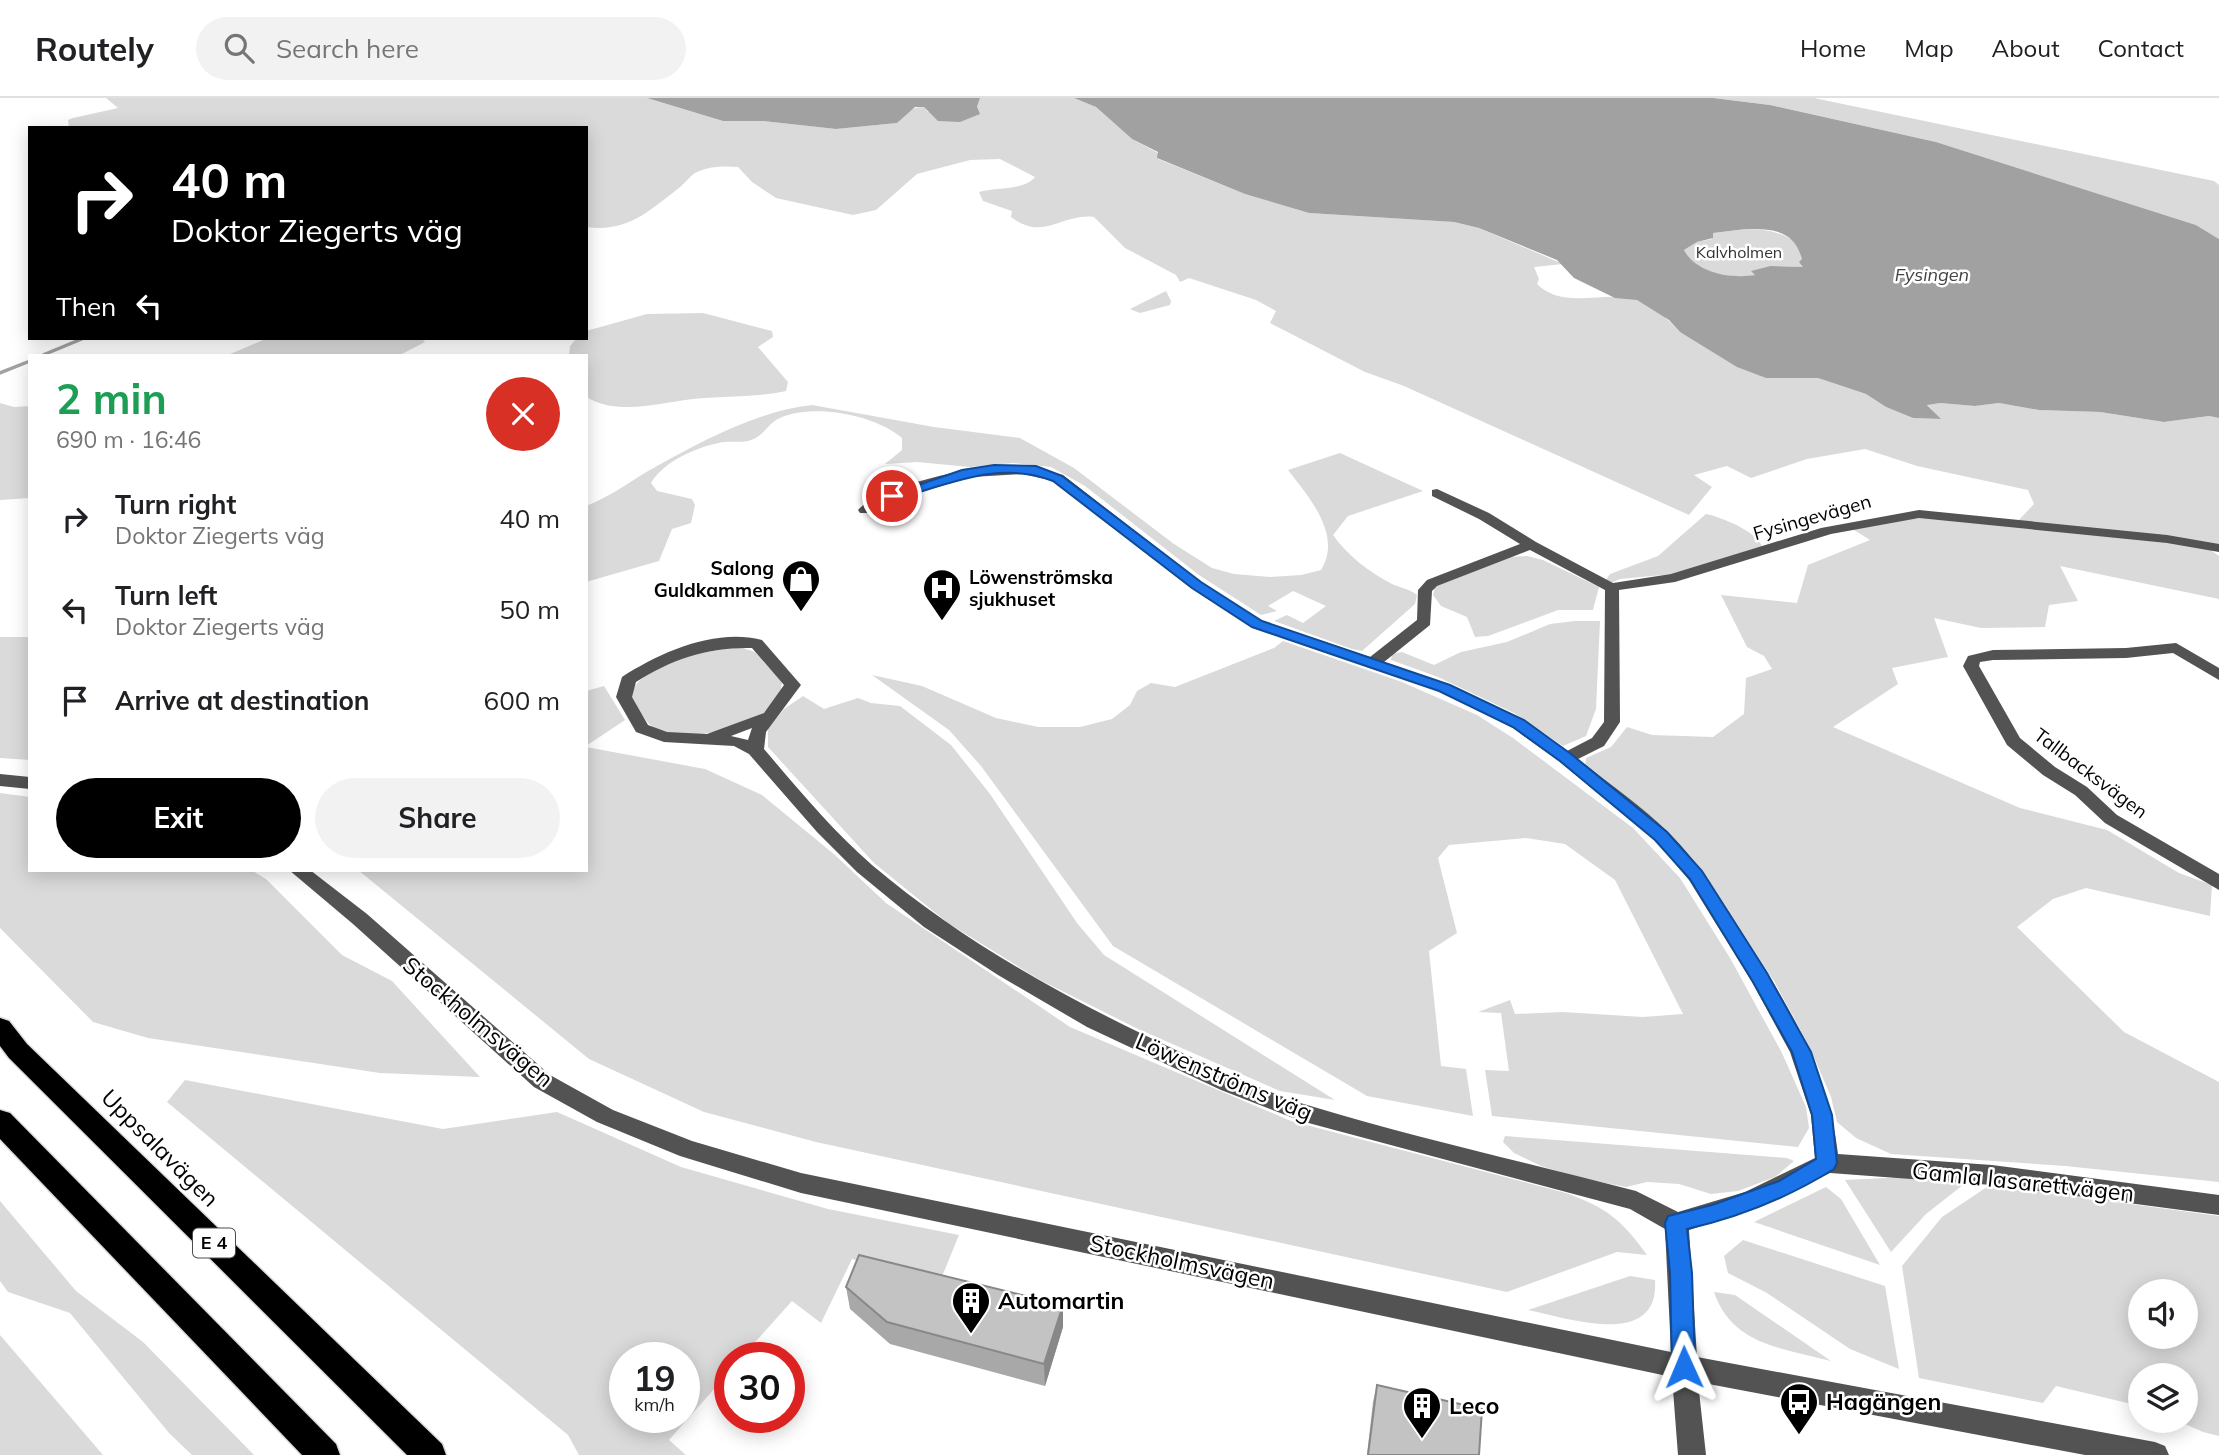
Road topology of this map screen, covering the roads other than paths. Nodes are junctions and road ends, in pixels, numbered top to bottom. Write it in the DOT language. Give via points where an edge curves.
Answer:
graph roads {
  1 [pos="1437,493"];
  2 [pos="865,510"];
  3 [pos="1531,545"];
  4 [pos="2219,548"];
  5 [pos="1612,588"];
  6 [pos="1372,663"];
  7 [pos="2219,675"];
  8 [pos="767,717"];
  9 [pos="700,741"];
  10 [pos="755,750"];
  11 [pos="1566,758"];
  12 [pos="0,780"];
  13 [pos="28,783"];
  14 [pos="301,872"];
  15 [pos="2218,881"];
  16 [pos="0,1028"];
  17 [pos="0,1121"];
  18 [pos="1827,1163"];
  19 [pos="2219,1205"];
  20 [pos="1676,1223"];
  21 [pos="1684,1367"];
  22 [pos="324,1455"];
  23 [pos="430,1455"];
  24 [pos="1692,1455"];
  25 [pos="2155,1455"];
  1 -- 3 [label="street"];
  2 -- 6 [label="street" via="878,501 966,473 994,468 1036,470 1068,485 1196,585 1257,624"];
  3 -- 5 [label="street"];
  3 -- 6 [label="street" via="1432,583 1425,590 1425,622"];
  4 -- 5 [label="street, Fysingevägen" via="1919,514 1884,517 1671,579"];
  5 -- 11 [label="street" via="1612,722 1598,743"];
  6 -- 11 [label="street" via="1445,688 1519,724"];
  7 -- 15 [label="street, Tallbacksvägen" via="2176,648 2091,655 1993,655 1974,659 1971,666 2013,741 2111,818"];
  8 -- 9 [label="street"];
  8 -- 9 [label="street" via="793,685 756,643 723,642 678,653 628,680 624,697 642,728 664,737"];
  8 -- 10 [label="street"];
  9 -- 10 [label="street" via="737,741"];
  10 -- 20 [label="street, Löwenströms väg" via="822,828 931,922 1094,1021 1229,1084 1309,1115 1636,1200"];
  11 -- 18 [label="street" via="1661,836 1696,875 1801,1052 1822,1115"];
  12 -- 13 [label="street"];
  14 -- 21 [label="street, Stockholmsvägen" via="542,1081 605,1116 688,1149 801,1183"];
  16 -- 23 [label="highway, Uppsalavägen / E 4"];
  17 -- 22 [label="highway"];
  18 -- 19 [label="street, Gamla lasarettvägen" via="1992,1175"];
  18 -- 20 [label="street" via="1787,1187"];
  20 -- 21 [label="street"];
  21 -- 24 [label="street"];
  21 -- 25 [label="street, Stockholmsvägen"];
}
